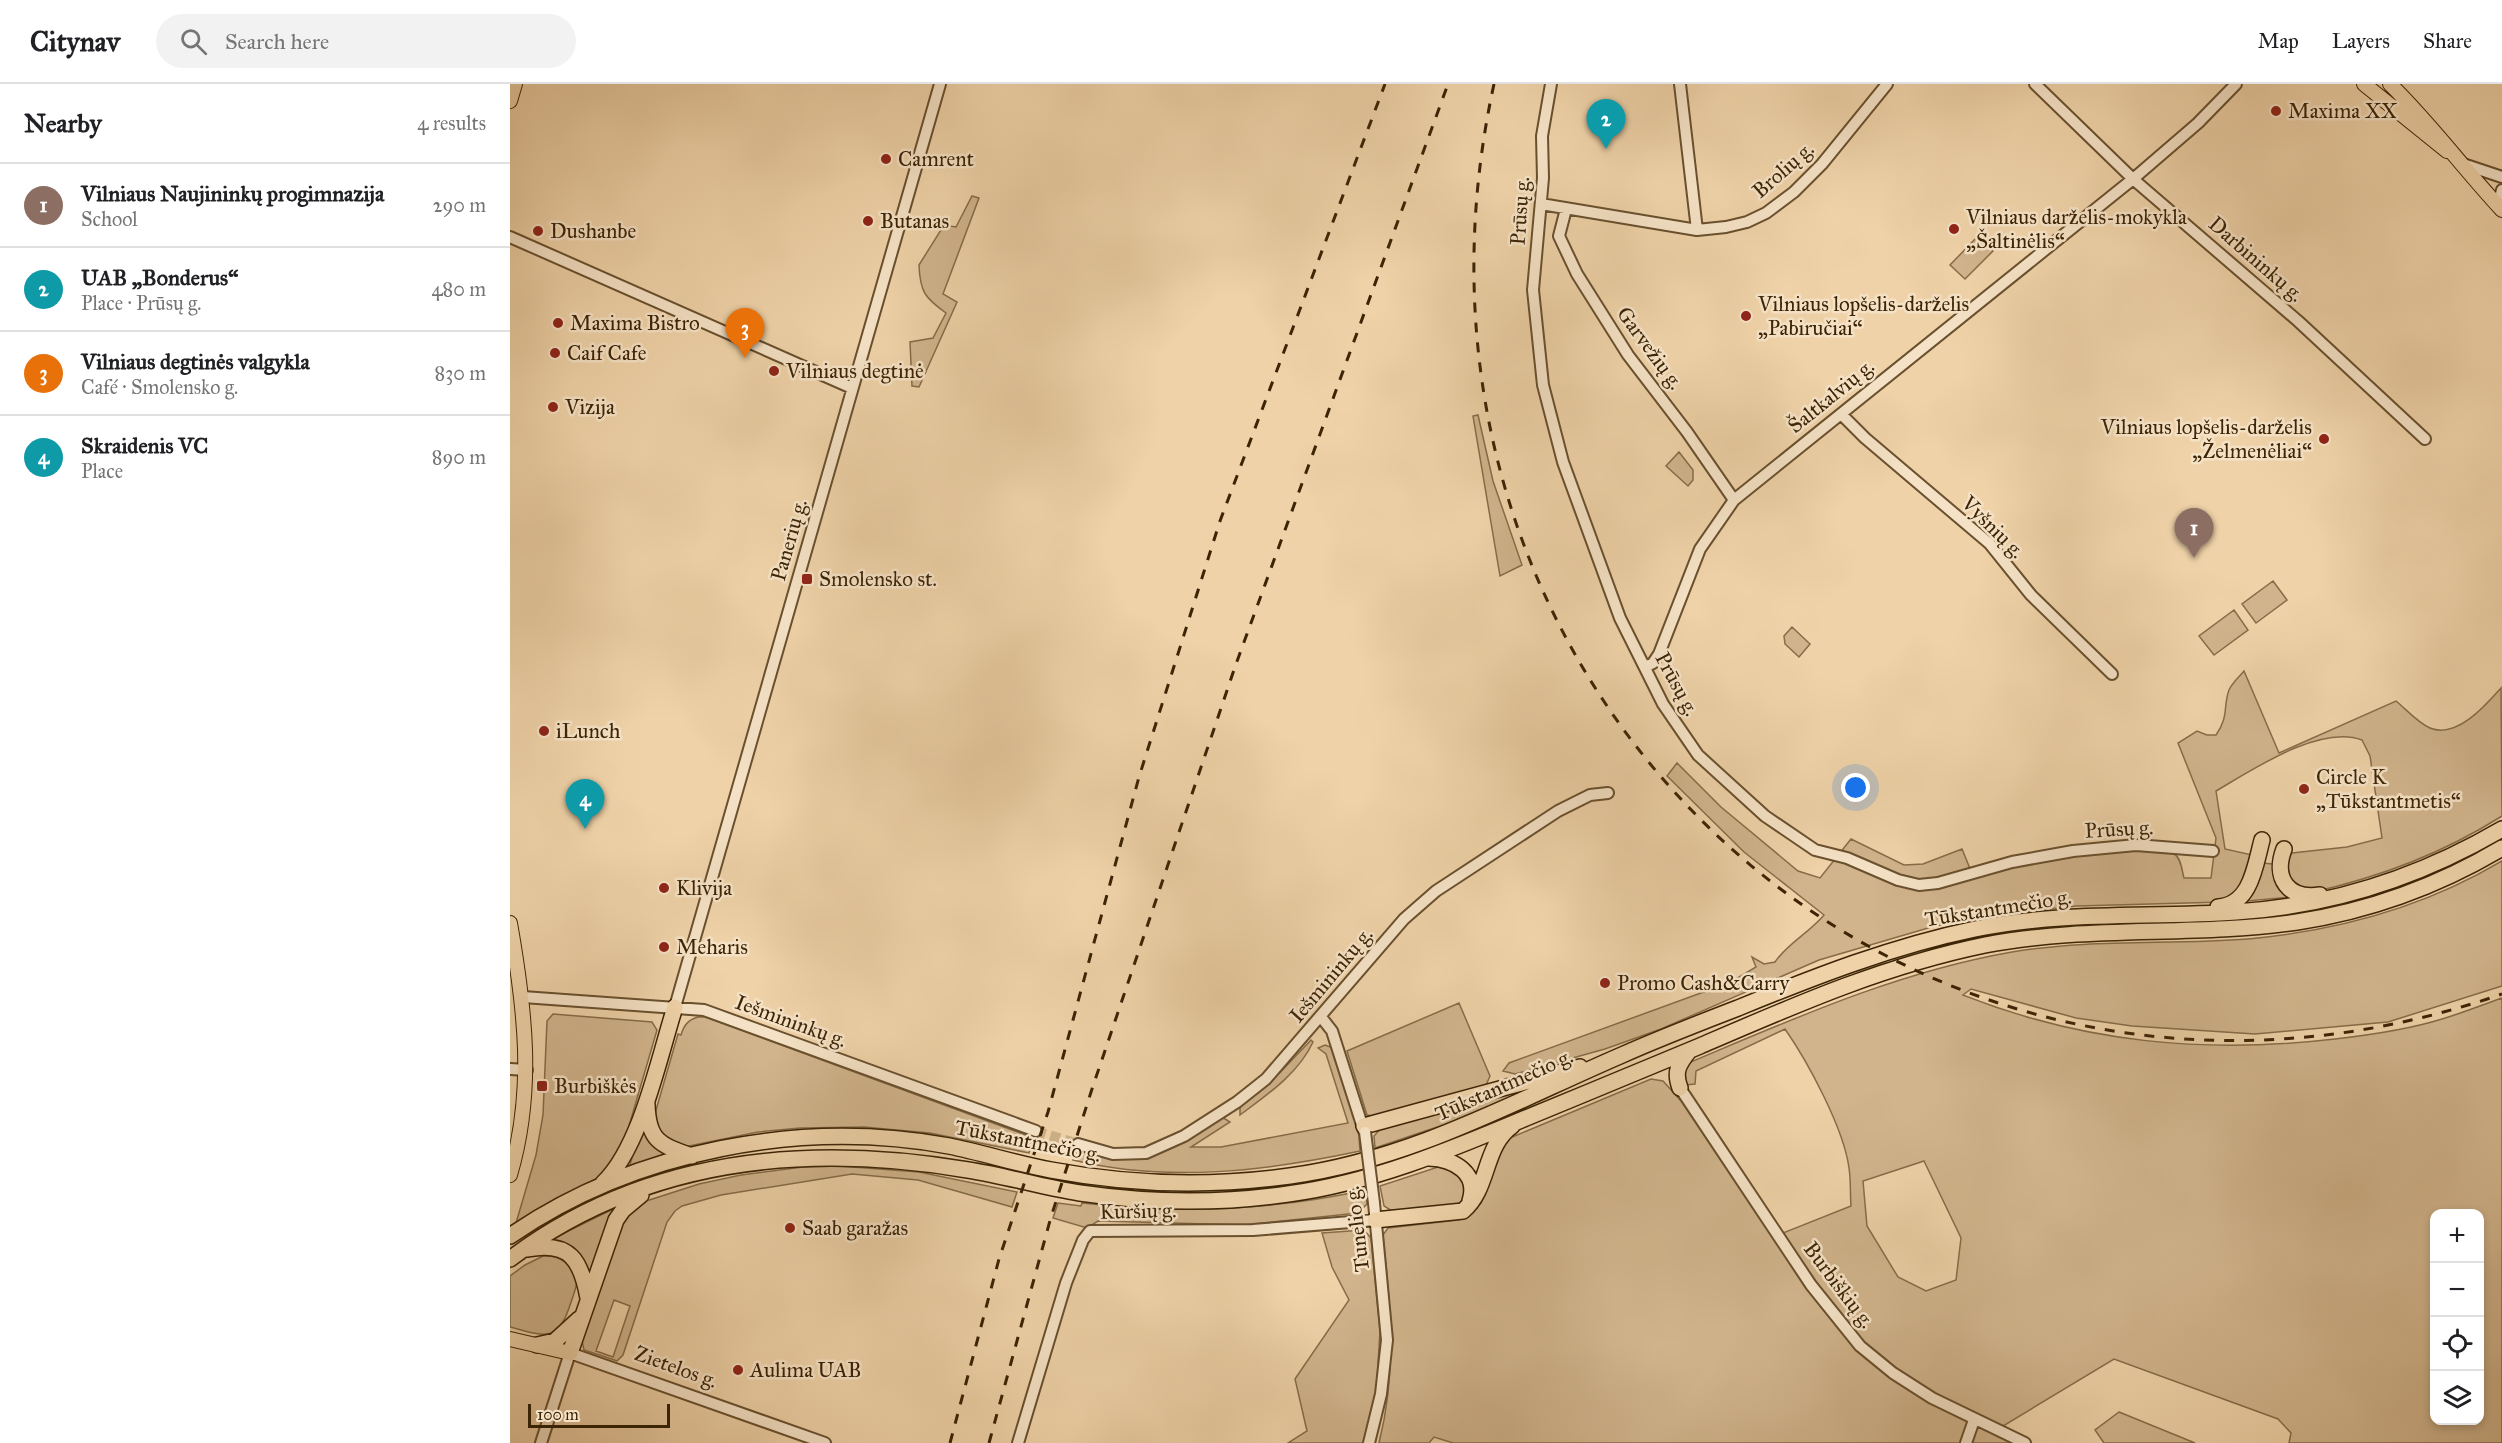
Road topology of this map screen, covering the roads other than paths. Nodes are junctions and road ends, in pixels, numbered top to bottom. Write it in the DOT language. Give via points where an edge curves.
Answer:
graph roads {
  1 [pos="515,84"];
  2 [pos="940,84"];
  3 [pos="1551,84"];
  4 [pos="1680,84"];
  5 [pos="1887,84"];
  6 [pos="2035,84"];
  7 [pos="2236,84"];
  8 [pos="2364,84"];
  9 [pos="2390,84"];
  10 [pos="510,100"];
  11 [pos="2455,158"];
  12 [pos="2502,177"];
  13 [pos="2133,179"];
  14 [pos="2502,190"];
  15 [pos="1541,204"];
  16 [pos="2500,208"];
  17 [pos="1566,209"];
  18 [pos="1696,230"];
  19 [pos="1538,235"];
  20 [pos="1559,236"];
  21 [pos="510,237"];
  22 [pos="852,388"];
  23 [pos="1841,414"];
  24 [pos="2425,439"];
  25 [pos="1734,500"];
  26 [pos="1645,667"];
  27 [pos="2112,674"];
  28 [pos="1608,793"];
  29 [pos="2502,829"];
  30 [pos="2262,840"];
  31 [pos="2502,848"];
  32 [pos="2284,849"];
  33 [pos="2213,851"];
  34 [pos="2371,888"];
  35 [pos="2178,914"];
  36 [pos="510,923"];
  37 [pos="523,997"];
  38 [pos="675,1007"];
  39 [pos="1321,1017"];
  40 [pos="1690,1050"];
  41 [pos="1620,1055"];
  42 [pos="510,1069"];
  43 [pos="527,1070"];
  44 [pos="1641,1070"];
  45 [pos="1680,1088"];
  46 [pos="647,1101"];
  47 [pos="1520,1120"];
  48 [pos="1364,1129"];
  49 [pos="1036,1131"];
  50 [pos="1078,1144"];
  51 [pos="692,1156"];
  52 [pos="1428,1158"];
  53 [pos="511,1170"];
  54 [pos="654,1185"];
  55 [pos="600,1186"];
  56 [pos="1468,1207"];
  57 [pos="1375,1220"];
  58 [pos="514,1234"];
  59 [pos="516,1255"];
  60 [pos="588,1299"];
  61 [pos="583,1314"];
  62 [pos="510,1339"];
  63 [pos="537,1345"];
  64 [pos="570,1353"];
  65 [pos="1974,1420"];
  66 [pos="541,1443"];
  67 [pos="825,1443"];
  68 [pos="1018,1443"];
  69 [pos="1369,1443"];
  70 [pos="1966,1443"];
  71 [pos="2025,1443"];
  1 -- 10 [label="main road"];
  2 -- 22 [label="street, Panerių g."];
  3 -- 15 [label="street, Prūsų g." via="1542,136"];
  4 -- 18 [label="street"];
  5 -- 18 [label="street, Brolių g." via="1822,165 1794,192 1748,222"];
  6 -- 13 [label="street, Darbininkų g."];
  7 -- 13 [label="street, Šaltkalvių g."];
  8 -- 11 [label="main road"];
  9 -- 11 [label="main road" via="2435,130"];
  11 -- 12 [label="street"];
  11 -- 16 [label="main road"];
  13 -- 23 [label="street, Šaltkalvių g."];
  13 -- 24 [label="street, Darbininkų g." via="2298,321"];
  14 -- 16 [label="street"];
  15 -- 17 [label="street, Brolių g."];
  15 -- 19 [label="street, Prūsų g."];
  17 -- 18 [label="street, Brolių g."];
  17 -- 20 [label="street"];
  19 -- 20 [label="street"];
  19 -- 26 [label="street, Prūsų g." via="1534,312 1551,421 1620,618"];
  20 -- 25 [label="street, Garvežių g." via="1576,274 1618,340"];
  21 -- 22 [label="street"];
  22 -- 38 [label="street, Panerių g."];
  23 -- 25 [label="street, Šaltkalvių g."];
  23 -- 27 [label="street, Vyšnių g." via="1989,544 2031,595"];
  25 -- 26 [label="street, Šaltkalvių g." via="1700,549 1659,654"];
  26 -- 33 [label="street, Prūsų g." via="1679,730 1698,755 1747,802 1815,850 1847,858 1898,880 1928,885 2012,862 2136,845"];
  28 -- 39 [label="street, Iešmininkų g." via="1590,795 1558,811 1436,891 1404,919"];
  29 -- 34 [label="highway, Tūkstantmečio g." via="2429,868"];
  30 -- 35 [label="highway" via="2240,899 2230,905"];
  31 -- 40 [label="highway, Tūkstantmečio g." via="2434,883 2339,914 2238,928 2088,932 2029,938 1929,958 1840,985"];
  32 -- 34 [label="highway" via="2281,876 2298,894 2311,897"];
  34 -- 35 [label="highway, Tūkstantmečio g." via="2295,906"];
  35 -- 41 [label="highway, Tūkstantmečio g." via="2026,921 1928,939 1836,968"];
  36 -- 37 [label="main road"];
  37 -- 38 [label="street, Iešmininkų g."];
  37 -- 43 [label="main road"];
  38 -- 46 [label="highway"];
  38 -- 49 [label="street, Iešmininkų g." via="704,1010"];
  39 -- 48 [label="street, Tunelio g." via="1332,1031"];
  39 -- 50 [label="street, Iešmininkų g." via="1254,1089 1164,1146 1127,1155"];
  40 -- 44 [label="highway, Tūkstantmečio g."];
  40 -- 45 [label="highway" via="1675,1076"];
  41 -- 48 [label="highway"];
  41 -- 51 [label="highway, Tūkstantmečio g." via="1421,1144 1353,1166 1251,1181 1124,1181 1043,1168 949,1146 852,1137 779,1140"];
  42 -- 43 [label="street"];
  43 -- 53 [label="main road"];
  44 -- 45 [label="highway" via="1667,1078"];
  44 -- 47 [label="highway, Tūkstantmečio g."];
  45 -- 65 [label="street, Burbiškių g." via="1842,1326 1893,1373"];
  46 -- 51 [label="highway" via="648,1122 656,1140"];
  46 -- 55 [label="highway" via="619,1165"];
  47 -- 52 [label="highway, Tūkstantmečio g."];
  47 -- 56 [label="highway" via="1507,1129 1496,1145 1480,1192"];
  48 -- 57 [label="street, Tunelio g., bridge"];
  51 -- 55 [label="highway, Tūkstantmečio g."];
  52 -- 54 [label="highway, Tūkstantmečio g." via="1356,1180 1294,1193 1214,1201 1082,1193 971,1170 850,1156 781,1159 712,1169"];
  52 -- 56 [label="highway" via="1453,1162 1466,1172 1473,1187"];
  54 -- 59 [label="highway, Tūkstantmečio g." via="561,1225"];
  54 -- 60 [label="highway" via="616,1220"];
  55 -- 58 [label="highway, Tūkstantmečio g."];
  56 -- 57 [label="highway" via="1458,1213"];
  57 -- 68 [label="street, Kuršių g." via="1253,1230 1090,1231 1066,1283"];
  57 -- 69 [label="street, Tunelio g." via="1387,1340 1381,1394"];
  59 -- 60 [label="highway" via="541,1246 566,1251 583,1272"];
  60 -- 61 [label="highway"];
  61 -- 63 [label="highway" via="555,1341"];
  61 -- 64 [label="highway"];
  62 -- 63 [label="main road, Zietelos g."];
  63 -- 64 [label="main road, Zietelos g."];
  64 -- 66 [label="street"];
  64 -- 67 [label="street, Zietelos g."];
  65 -- 70 [label="street"];
  65 -- 71 [label="street, Burbiškių g."];
}
